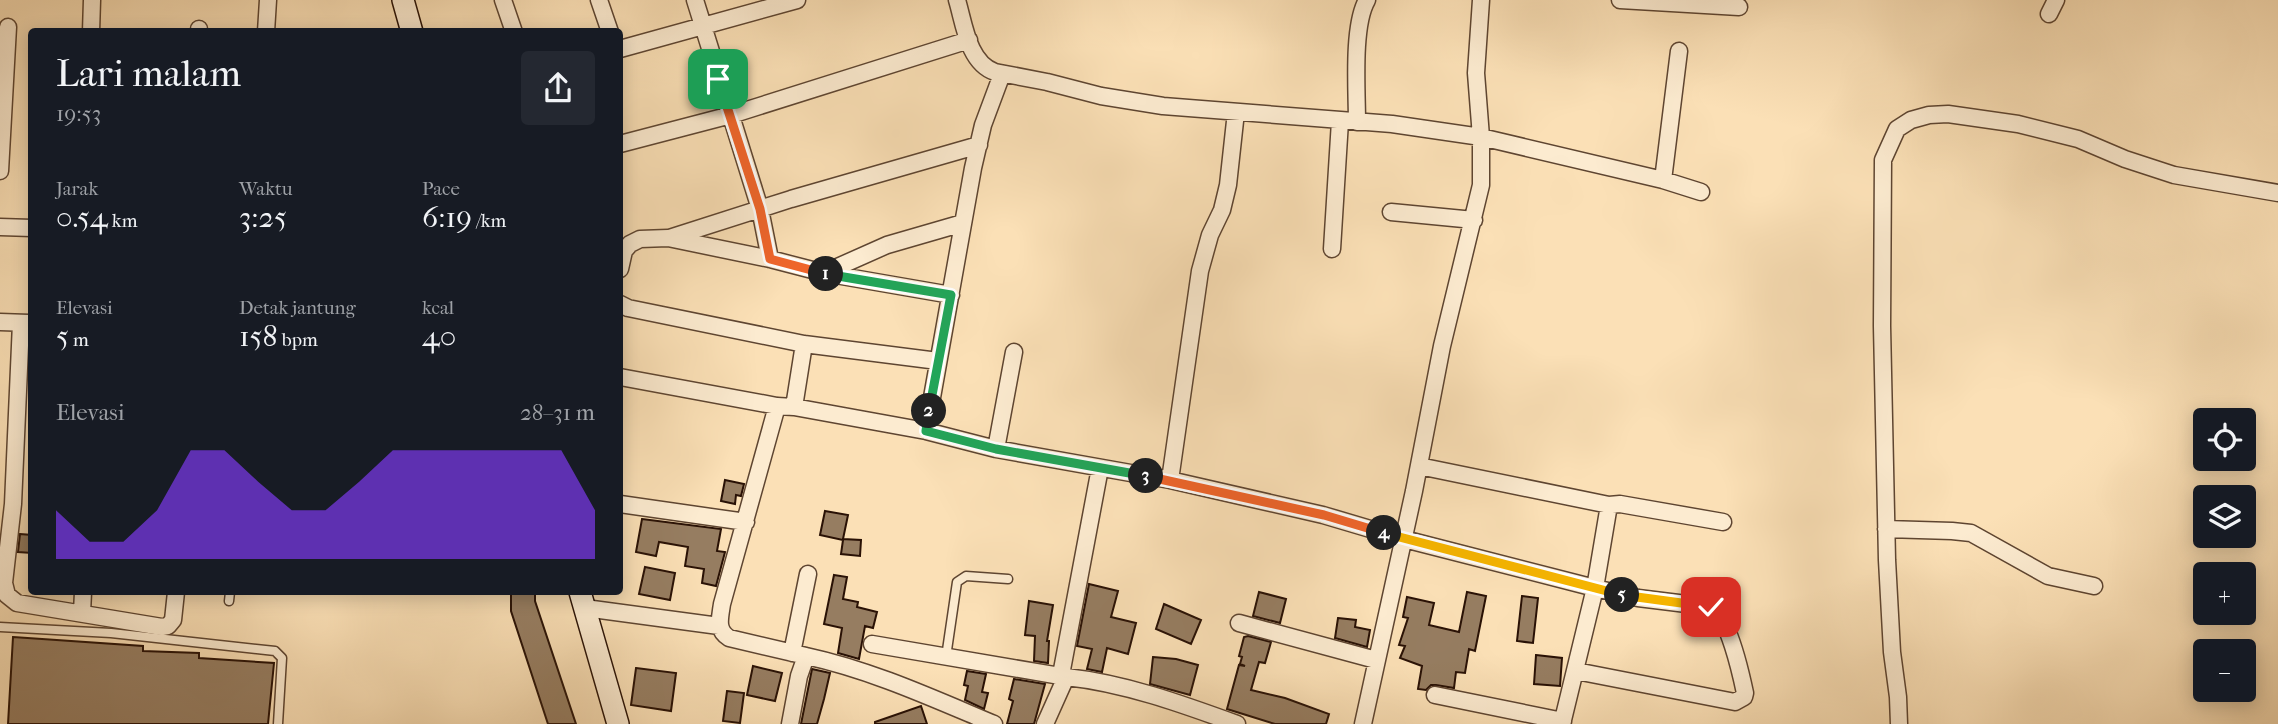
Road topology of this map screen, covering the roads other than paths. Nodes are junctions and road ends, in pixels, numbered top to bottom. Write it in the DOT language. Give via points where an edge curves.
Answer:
graph roads {
  1 [pos="92,0"];
  2 [pos="268,0"];
  3 [pos="403,0"];
  4 [pos="503,0"];
  5 [pos="599,0"];
  6 [pos="695,0"];
  7 [pos="797,0"];
  8 [pos="957,0"];
  9 [pos="1367,0"];
  10 [pos="1481,0"];
  11 [pos="1620,0"];
  12 [pos="1738,7"];
  13 [pos="704,26"];
  14 [pos="8,27"];
  15 [pos="91,28"];
  16 [pos="266,28"];
  17 [pos="411,28"];
  18 [pos="513,28"];
  19 [pos="609,28"];
  20 [pos="969,40"];
  21 [pos="623,47"];
  22 [pos="1679,51"];
  23 [pos="1002,74"];
  24 [pos="1236,112"];
  25 [pos="731,115"];
  26 [pos="1348,122"];
  27 [pos="1481,137"];
  28 [pos="623,143"];
  29 [pos="979,145"];
  30 [pos="0,171"];
  31 [pos="1663,180"];
  32 [pos="1701,192"];
  33 [pos="2278,193"];
  34 [pos="760,209"];
  35 [pos="1391,212"];
  36 [pos="1474,220"];
  37 [pos="963,223"];
  38 [pos="0,227"];
  39 [pos="28,228"];
  40 [pos="668,238"];
  41 [pos="1332,249"];
  42 [pos="623,256"];
  43 [pos="770,259"];
  44 [pos="824,273"];
  45 [pos="951,295"];
  46 [pos="623,306"];
  47 [pos="0,322"];
  48 [pos="26,323"];
  49 [pos="804,344"];
  50 [pos="1014,352"];
  51 [pos="938,361"];
  52 [pos="623,378"];
  53 [pos="777,406"];
  54 [pos="794,407"];
  55 [pos="926,431"];
  56 [pos="996,449"];
  57 [pos="1419,466"];
  58 [pos="1100,468"];
  59 [pos="1170,480"];
  60 [pos="623,503"];
  61 [pos="1609,505"];
  62 [pos="746,522"];
  63 [pos="1723,522"];
  64 [pos="1886,529"];
  65 [pos="1404,539"];
  66 [pos="808,574"];
  67 [pos="1008,579"];
  68 [pos="2094,586"];
  69 [pos="1595,588"];
  70 [pos="83,595"];
  71 [pos="176,595"];
  72 [pos="230,595"];
  73 [pos="582,600"];
  74 [pos="229,601"];
  75 [pos="82,612"];
  76 [pos="1238,623"];
  77 [pos="719,626"];
  78 [pos="0,627"];
  79 [pos="872,644"];
  80 [pos="799,654"];
  81 [pos="946,657"];
  82 [pos="1376,660"];
  83 [pos="1576,671"];
  84 [pos="1063,676"];
  85 [pos="1435,695"];
  86 [pos="1563,723"];
  87 [pos="278,724"];
  88 [pos="618,724"];
  89 [pos="790,724"];
  90 [pos="994,724"];
  91 [pos="1045,724"];
  92 [pos="1237,724"];
  93 [pos="1363,724"];
  94 [pos="1899,724"];
  1 -- 15 [label="street"];
  2 -- 16 [label="street"];
  3 -- 17 [label="street"];
  4 -- 18 [label="street"];
  5 -- 19 [label="street"];
  6 -- 13 [label="street"];
  7 -- 13 [label="street"];
  8 -- 20 [label="street"];
  9 -- 26 [label="street" via="1362,9"];
  10 -- 27 [label="street" via="1476,73"];
  11 -- 12 [label="street"];
  13 -- 21 [label="street"];
  13 -- 25 [label="street"];
  14 -- 30 [label="street"];
  20 -- 23 [label="street" via="976,59 988,70"];
  20 -- 25 [label="street"];
  22 -- 31 [label="street"];
  23 -- 24 [label="street" via="1132,102"];
  23 -- 29 [label="street"];
  24 -- 26 [label="street"];
  24 -- 59 [label="street" via="1228,185 1200,271"];
  25 -- 28 [label="street"];
  25 -- 34 [label="street"];
  26 -- 27 [label="street"];
  26 -- 41 [label="street"];
  27 -- 31 [label="street"];
  27 -- 36 [label="street" via="1481,185"];
  29 -- 34 [label="street"];
  29 -- 37 [label="street"];
  31 -- 32 [label="street"];
  33 -- 64 [label="street" via="2174,175 2078,139 2018,124 1948,114 1929,115 1896,129 1883,160"];
  34 -- 40 [label="street"];
  34 -- 43 [label="street"];
  35 -- 36 [label="street"];
  36 -- 57 [label="street" via="1442,346"];
  37 -- 44 [label="street" via="887,245"];
  37 -- 45 [label="street"];
  38 -- 39 [label="street"];
  40 -- 42 [label="street" via="640,239"];
  40 -- 43 [label="street"];
  43 -- 44 [label="street"];
  44 -- 45 [label="street"];
  45 -- 51 [label="street"];
  46 -- 49 [label="street"];
  47 -- 48 [label="street"];
  48 -- 75 [label="street" via="4,583 7,595 17,603"];
  49 -- 51 [label="street"];
  49 -- 54 [label="street"];
  50 -- 56 [label="street"];
  51 -- 55 [label="street"];
  52 -- 53 [label="street"];
  53 -- 54 [label="street"];
  53 -- 62 [label="street"];
  54 -- 55 [label="street"];
  55 -- 56 [label="street"];
  56 -- 58 [label="street"];
  57 -- 61 [label="street"];
  57 -- 65 [label="street"];
  58 -- 59 [label="street"];
  58 -- 84 [label="street"];
  59 -- 65 [label="street" via="1324,515"];
  60 -- 62 [label="street"];
  61 -- 63 [label="street"];
  61 -- 69 [label="street"];
  62 -- 77 [label="street"];
  64 -- 68 [label="street" via="1971,533 2048,576"];
  64 -- 94 [label="street"];
  65 -- 69 [label="street"];
  65 -- 82 [label="street"];
  66 -- 80 [label="street"];
  67 -- 81 [label="lane" via="966,576 957,582"];
  69 -- 83 [label="street"];
  69 -- 83 [label="street" via="1714,608 1728,632 1745,693 1735,702"];
  70 -- 75 [label="street"];
  71 -- 75 [label="street" via="168,626"];
  72 -- 74 [label="lane"];
  73 -- 77 [label="street"];
  73 -- 88 [label="street"];
  76 -- 82 [label="street"];
  77 -- 80 [label="street" via="729,638"];
  78 -- 87 [label="lane" via="275,651 282,658"];
  79 -- 81 [label="street"];
  80 -- 89 [label="street"];
  80 -- 90 [label="street" via="920,692"];
  81 -- 84 [label="street"];
  82 -- 93 [label="street"];
  83 -- 86 [label="street"];
  84 -- 91 [label="street"];
  84 -- 92 [label="street" via="1137,691"];
  85 -- 86 [label="street"];
}
